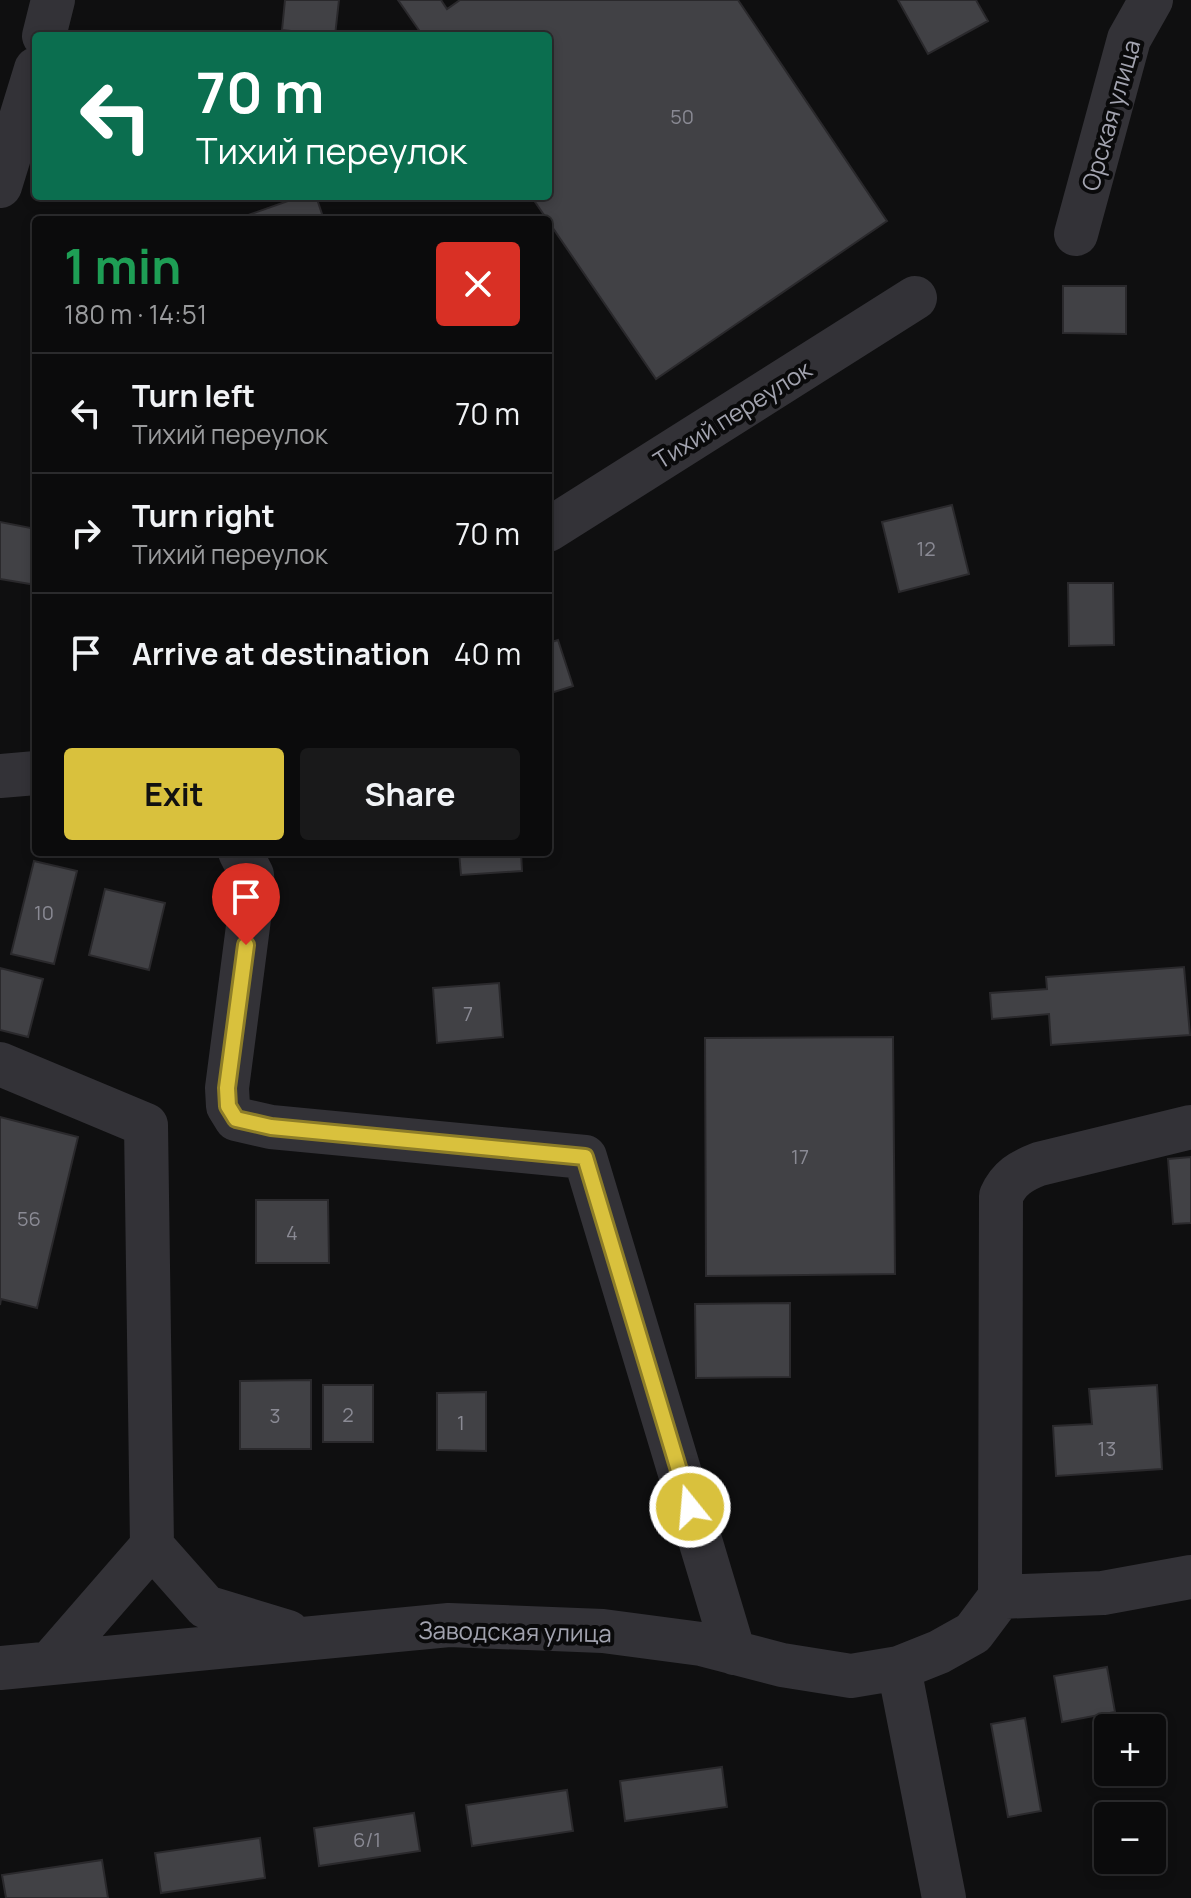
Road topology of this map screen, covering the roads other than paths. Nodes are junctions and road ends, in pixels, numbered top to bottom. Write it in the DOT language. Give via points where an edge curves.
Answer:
graph roads {
  1 [pos="53,0"];
  2 [pos="1151,0"];
  3 [pos="45,32"];
  4 [pos="22,85"];
  5 [pos="0,186"];
  6 [pos="1076,234"];
  7 [pos="915,298"];
  8 [pos="552,527"];
  9 [pos="32,773"];
  10 [pos="0,776"];
  11 [pos="242,856"];
  12 [pos="0,1064"];
  13 [pos="1191,1127"];
  14 [pos="152,1546"];
  15 [pos="1191,1577"];
  16 [pos="1000,1597"];
  17 [pos="308,1639"];
  18 [pos="734,1653"];
  19 [pos="51,1662"];
  20 [pos="0,1668"];
  21 [pos="899,1668"];
  22 [pos="944,1898"];
  1 -- 3 [label="street"];
  2 -- 6 [label="street, Орская улица" via="1129,39"];
  4 -- 5 [label="street"];
  7 -- 8 [label="street, Тихий переулок"];
  9 -- 10 [label="street"];
  11 -- 18 [label="street" via="253,888 227,1088 228,1106 236,1119 271,1127 585,1157"];
  12 -- 14 [label="street" via="146,1125"];
  13 -- 16 [label="street" via="1039,1164 1020,1171 1001,1196"];
  14 -- 17 [label="street" via="206,1607"];
  14 -- 19 [label="street"];
  15 -- 16 [label="street" via="1103,1593"];
  16 -- 21 [label="street, Заводская улица" via="973,1633"];
  17 -- 18 [label="street, Заводская улица" via="465,1626 603,1631"];
  17 -- 19 [label="street, Заводская улица"];
  18 -- 21 [label="street, Заводская улица" via="851,1676"];
  19 -- 20 [label="street, Заводская улица"];
  21 -- 22 [label="street"];
}
